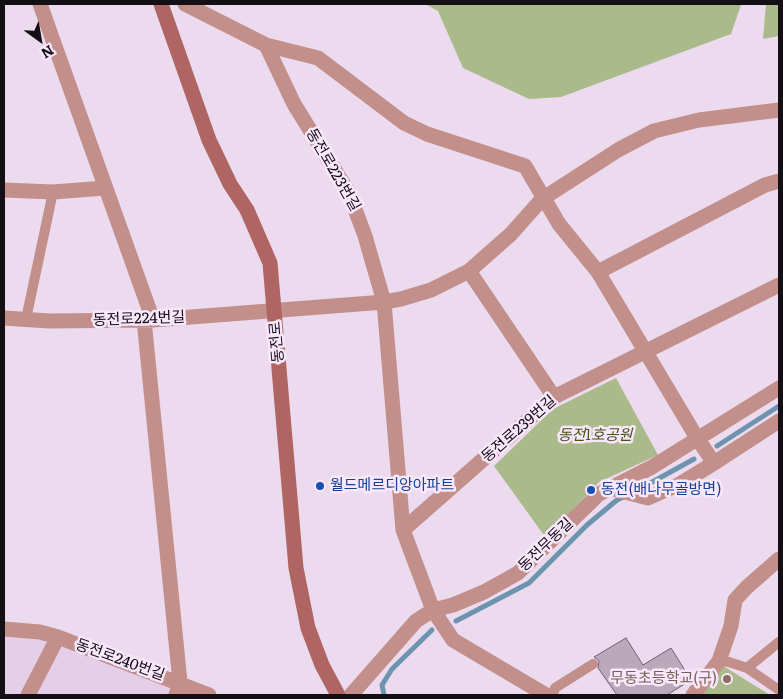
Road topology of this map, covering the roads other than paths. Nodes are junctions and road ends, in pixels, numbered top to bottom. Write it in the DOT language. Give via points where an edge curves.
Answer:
graph roads {
  1 [pos="40,4"];
  2 [pos="161,4"];
  3 [pos="185,4"];
  4 [pos="266,44"];
  5 [pos="779,110"];
  6 [pos="779,181"];
  7 [pos="105,188"];
  8 [pos="4,190"];
  9 [pos="53,192"];
  10 [pos="542,198"];
  11 [pos="470,271"];
  12 [pos="598,272"];
  13 [pos="779,285"];
  14 [pos="384,302"];
  15 [pos="275,310"];
  16 [pos="4,318"];
  17 [pos="26,318"];
  18 [pos="149,320"];
  19 [pos="646,353"];
  20 [pos="779,388"];
  21 [pos="554,397"];
  22 [pos="779,421"];
  23 [pos="697,438"];
  24 [pos="714,463"];
  25 [pos="604,491"];
  26 [pos="403,530"];
  27 [pos="779,559"];
  28 [pos="434,610"];
  29 [pos="4,629"];
  30 [pos="58,637"];
  31 [pos="779,642"];
  32 [pos="719,661"];
  33 [pos="593,664"];
  34 [pos="747,668"];
  35 [pos="178,689"];
  36 [pos="779,690"];
  37 [pos="28,695"];
  38 [pos="209,695"];
  39 [pos="338,695"];
  40 [pos="351,695"];
  41 [pos="546,695"];
  42 [pos="553,695"];
  43 [pos="693,695"];
  1 -- 7 [label="street"];
  2 -- 15 [label="street, 동전로" via="209,140 230,184 247,210 270,263"];
  3 -- 4 [label="street"];
  4 -- 10 [label="street" via="318,58 404,123 427,134 524,166"];
  4 -- 14 [label="street, 동전로223번길" via="294,104 353,202"];
  5 -- 10 [label="street" via="699,120 654,131"];
  6 -- 12 [label="street" via="765,185"];
  7 -- 9 [label="street"];
  7 -- 18 [label="street"];
  8 -- 9 [label="street"];
  9 -- 17 [label="lane"];
  10 -- 11 [label="street" via="511,234"];
  10 -- 12 [label="street"];
  11 -- 14 [label="street" via="431,290"];
  11 -- 21 [label="street"];
  12 -- 19 [label="street"];
  13 -- 19 [label="street, 동전로239번길"];
  14 -- 15 [label="street"];
  14 -- 26 [label="street, 동전로223번길"];
  15 -- 18 [label="street, 동전로224번길"];
  15 -- 39 [label="street, 동전로" via="296,568 308,628"];
  16 -- 17 [label="street, 동전로224번길"];
  17 -- 18 [label="street, 동전로224번길" via="48,321"];
  18 -- 35 [label="street"];
  19 -- 21 [label="street, 동전로239번길"];
  19 -- 23 [label="street"];
  20 -- 23 [label="street, 동전무동길"];
  21 -- 26 [label="street, 동전로239번길"];
  22 -- 24 [label="street"];
  23 -- 24 [label="street"];
  23 -- 25 [label="street, 동전무동길" via="652,467"];
  24 -- 25 [label="street" via="680,484 648,498"];
  25 -- 28 [label="street, 동전무동길" via="518,573 476,595"];
  26 -- 28 [label="street"];
  27 -- 32 [label="street" via="735,600 731,626"];
  28 -- 40 [label="street, 동전무동길" via="400,636"];
  28 -- 41 [label="street" via="453,640"];
  29 -- 30 [label="street, 동전로240번길"];
  30 -- 35 [label="street, 동전로240번길"];
  30 -- 37 [label="street, 동전로240번길"];
  31 -- 34 [label="lane"];
  32 -- 34 [label="lane"];
  32 -- 43 [label="street"];
  33 -- 42 [label="lane" via="555,688"];
  34 -- 36 [label="lane"];
  35 -- 38 [label="street, 동전로240번길"];
}
